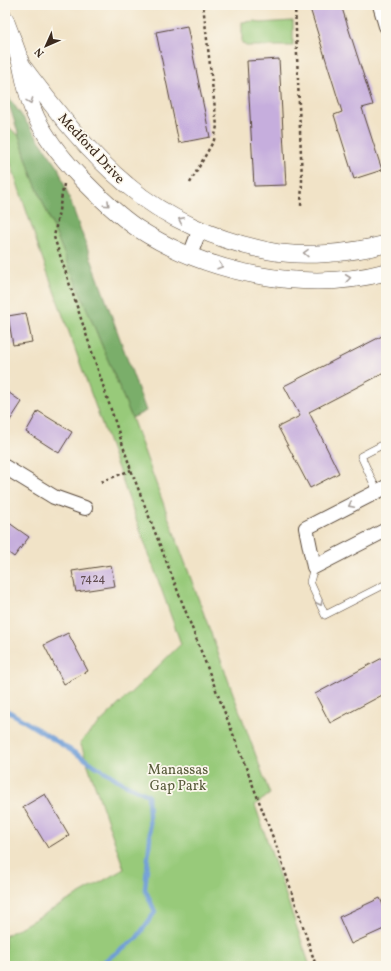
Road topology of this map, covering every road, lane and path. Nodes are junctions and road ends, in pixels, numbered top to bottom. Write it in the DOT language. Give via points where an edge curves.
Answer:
graph roads {
  1 [pos="203,5"];
  2 [pos="296,5"];
  3 [pos="380,5"];
  4 [pos="5,19"];
  5 [pos="386,26"];
  6 [pos="21,63"];
  7 [pos="67,164"];
  8 [pos="190,183"];
  9 [pos="301,206"];
  10 [pos="200,229"];
  11 [pos="386,244"];
  12 [pos="190,255"];
  13 [pos="386,272"];
  14 [pos="386,443"];
  15 [pos="5,468"];
  16 [pos="131,470"];
  17 [pos="101,482"];
  18 [pos="382,489"];
  19 [pos="85,508"];
  20 [pos="386,530"];
  21 [pos="314,567"];
  22 [pos="386,584"];
  23 [pos="316,966"];
  1 -- 8 [label="path" via="217,126 214,140"];
  2 -- 9 [label="path"];
  3 -- 5 [label="street"];
  4 -- 6 [label="street, Medford Drive"];
  6 -- 7 [label="street, Medford Drive, one-way" via="26,90 36,117"];
  10 -- 6 [label="street, Medford Drive, one-way" via="150,203 103,164 73,131"];
  7 -- 12 [label="street, Medford Drive, one-way" via="101,199 136,228"];
  7 -- 16 [label="path" via="54,237"];
  11 -- 10 [label="street, Medford Drive, one-way" via="335,253 270,251"];
  10 -- 12 [label="street"];
  12 -- 13 [label="street, Medford Drive, one-way" via="223,268 294,281 325,280"];
  14 -- 18 [label="lane" via="361,456"];
  15 -- 19 [label="street" via="54,497"];
  16 -- 17 [label="path"];
  16 -- 23 [label="path" via="276,846"];
  18 -- 21 [label="street, one-way" via="306,528"];
  20 -- 21 [label="street"];
  21 -- 22 [label="lane, one-way" via="310,582 325,615"];
}
